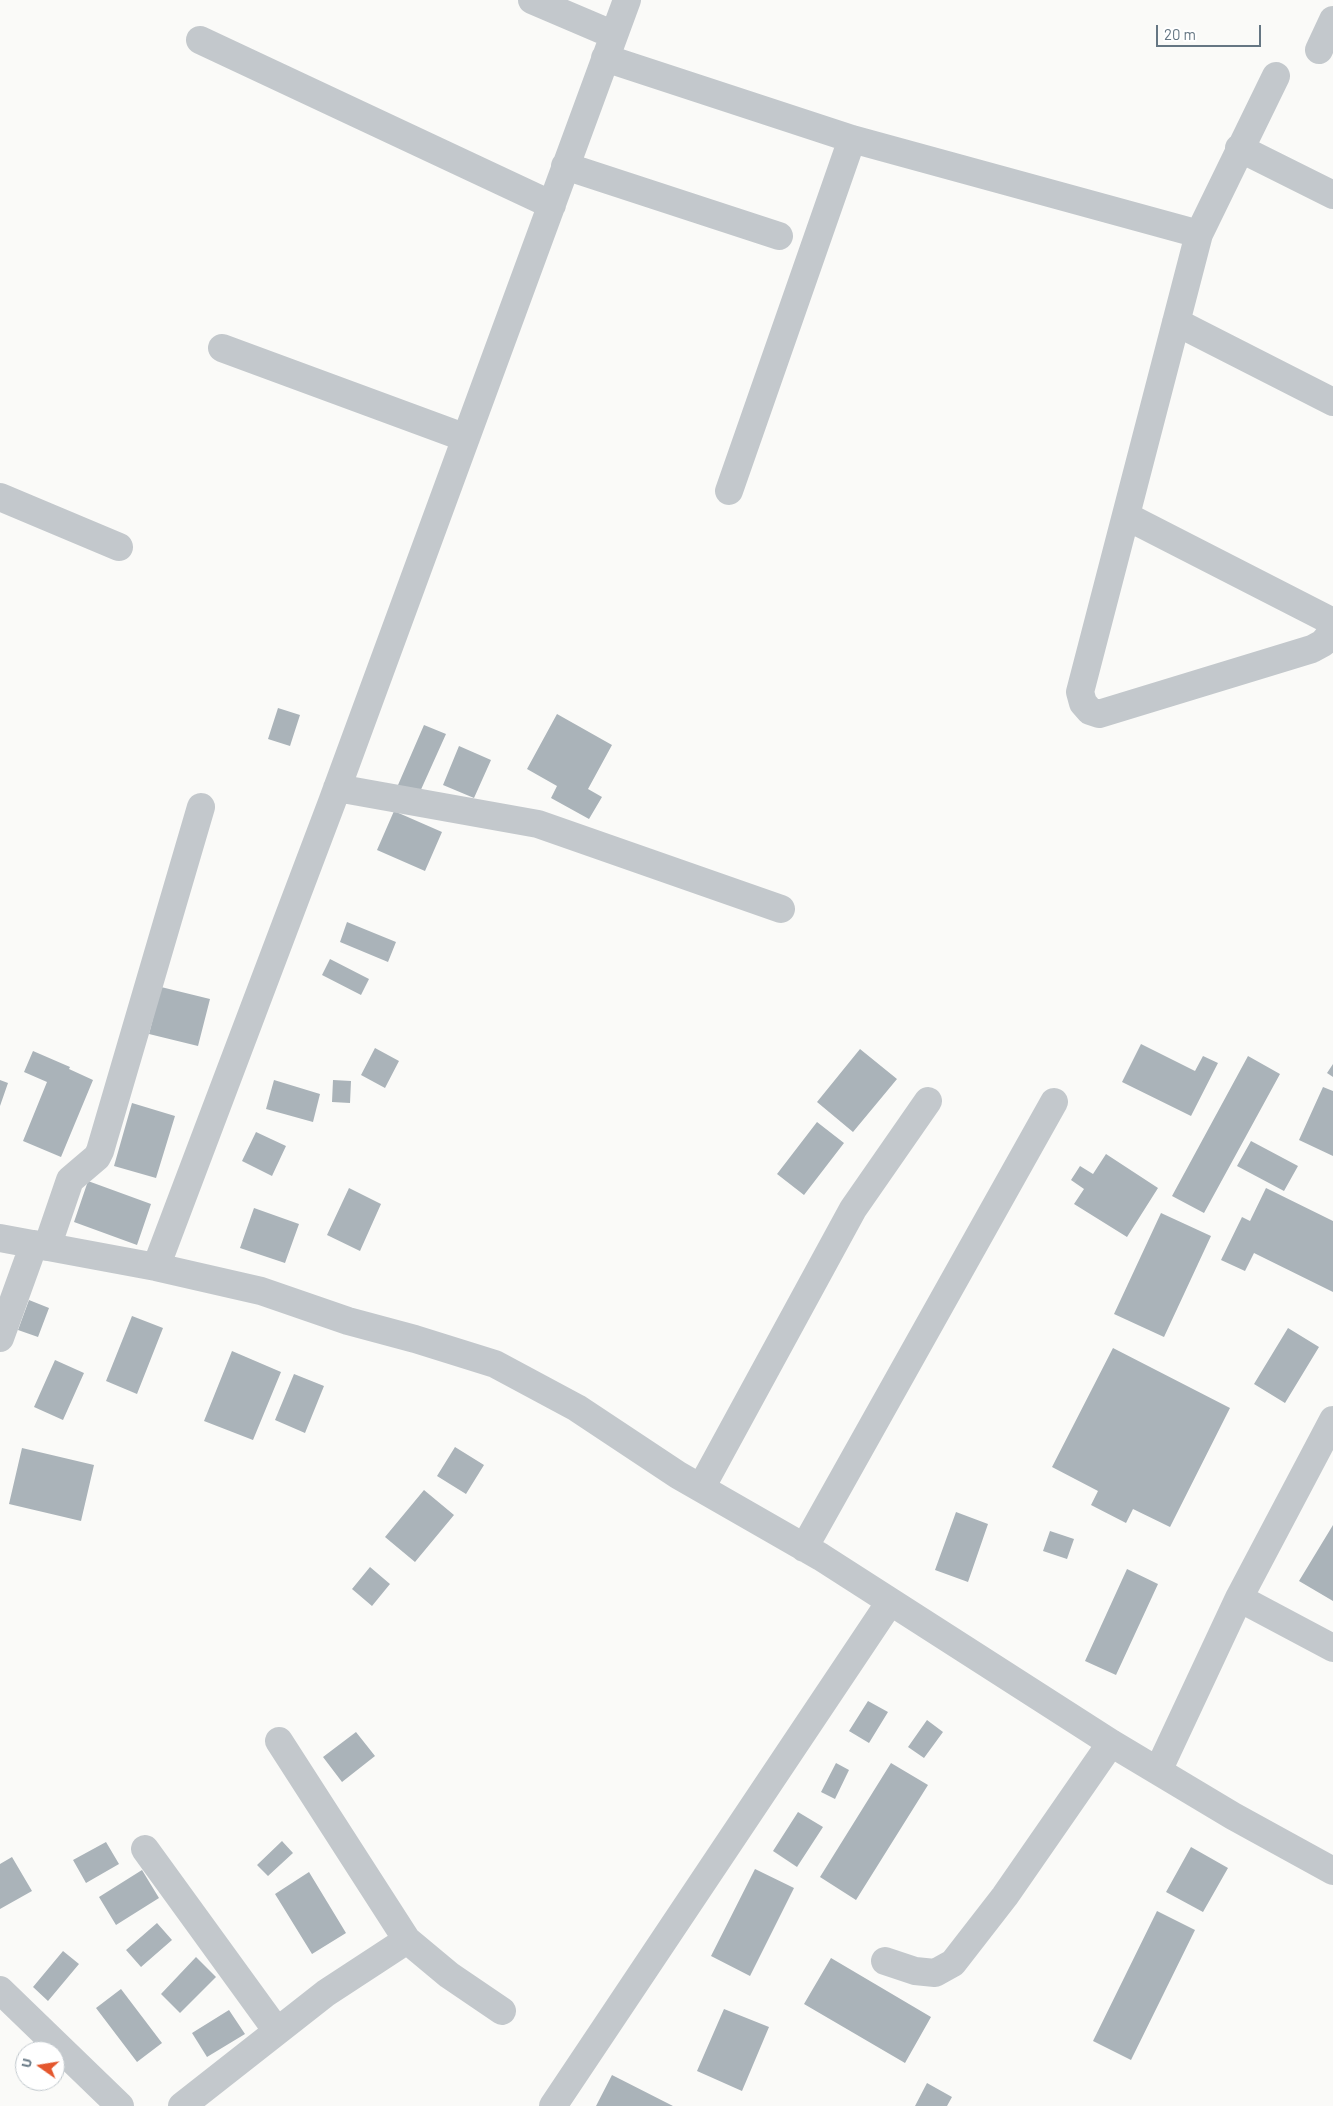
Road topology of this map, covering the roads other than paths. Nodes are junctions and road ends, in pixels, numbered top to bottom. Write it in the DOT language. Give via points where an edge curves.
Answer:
graph roads {
  1 [pos="532,0"];
  2 [pos="627,0"];
  3 [pos="1333,20"];
  4 [pos="200,40"];
  5 [pos="609,47"];
  6 [pos="1319,50"];
  7 [pos="1276,76"];
  8 [pos="852,139"];
  9 [pos="1239,148"];
  10 [pos="565,166"];
  11 [pos="1333,195"];
  12 [pos="552,205"];
  13 [pos="1199,234"];
  14 [pos="779,236"];
  15 [pos="1176,322"];
  16 [pos="222,348"];
  17 [pos="1333,402"];
  18 [pos="466,438"];
  19 [pos="730,491"];
  20 [pos="0,497"];
  21 [pos="1126,516"];
  22 [pos="119,547"];
  23 [pos="1333,622"];
  24 [pos="1333,631"];
  25 [pos="337,788"];
  26 [pos="201,807"];
  27 [pos="782,909"];
  28 [pos="928,1101"];
  29 [pos="1054,1102"];
  30 [pos="0,1238"];
  31 [pos="41,1245"];
  32 [pos="156,1267"];
  33 [pos="0,1338"];
  34 [pos="1333,1420"];
  35 [pos="701,1488"];
  36 [pos="804,1548"];
  37 [pos="1239,1598"];
  38 [pos="890,1602"];
  39 [pos="1333,1648"];
  40 [pos="279,1741"];
  41 [pos="1111,1744"];
  42 [pos="1158,1771"];
  43 [pos="145,1850"];
  44 [pos="1333,1871"];
  45 [pos="407,1940"];
  46 [pos="885,1961"];
  47 [pos="0,1990"];
  48 [pos="502,2011"];
  49 [pos="277,2031"];
  50 [pos="120,2106"];
  51 [pos="182,2106"];
  52 [pos="553,2106"];
  1 -- 5 [label="street"];
  2 -- 5 [label="street"];
  3 -- 6 [label="street"];
  4 -- 12 [label="street"];
  5 -- 8 [label="street"];
  5 -- 10 [label="street"];
  7 -- 9 [label="street"];
  8 -- 13 [label="street"];
  8 -- 19 [label="street"];
  9 -- 11 [label="street"];
  9 -- 13 [label="street"];
  10 -- 12 [label="street"];
  10 -- 14 [label="street"];
  12 -- 18 [label="street"];
  13 -- 15 [label="street"];
  15 -- 17 [label="street"];
  15 -- 21 [label="street"];
  16 -- 18 [label="street"];
  18 -- 25 [label="street"];
  20 -- 22 [label="street"];
  21 -- 23 [label="street"];
  21 -- 24 [label="street" via="1080,692 1090,711 1098,714 1312,649 1323,643"];
  25 -- 27 [label="street" via="538,824"];
  25 -- 32 [label="street"];
  26 -- 31 [label="street" via="100,1151 70,1180"];
  28 -- 35 [label="street" via="853,1209"];
  29 -- 36 [label="street"];
  30 -- 31 [label="street"];
  31 -- 32 [label="street"];
  31 -- 33 [label="street"];
  32 -- 35 [label="street" via="261,1291 348,1321 495,1364 577,1408"];
  34 -- 37 [label="street"];
  35 -- 36 [label="street"];
  36 -- 38 [label="street"];
  37 -- 39 [label="street"];
  37 -- 42 [label="street"];
  38 -- 41 [label="street"];
  38 -- 52 [label="street"];
  40 -- 45 [label="street"];
  41 -- 42 [label="street"];
  41 -- 46 [label="street" via="1005,1896 953,1963 935,1973 915,1971"];
  42 -- 44 [label="street"];
  43 -- 49 [label="street"];
  45 -- 48 [label="street" via="449,1975"];
  45 -- 49 [label="street" via="326,1993"];
  47 -- 50 [label="street"];
  49 -- 51 [label="street"];
}
